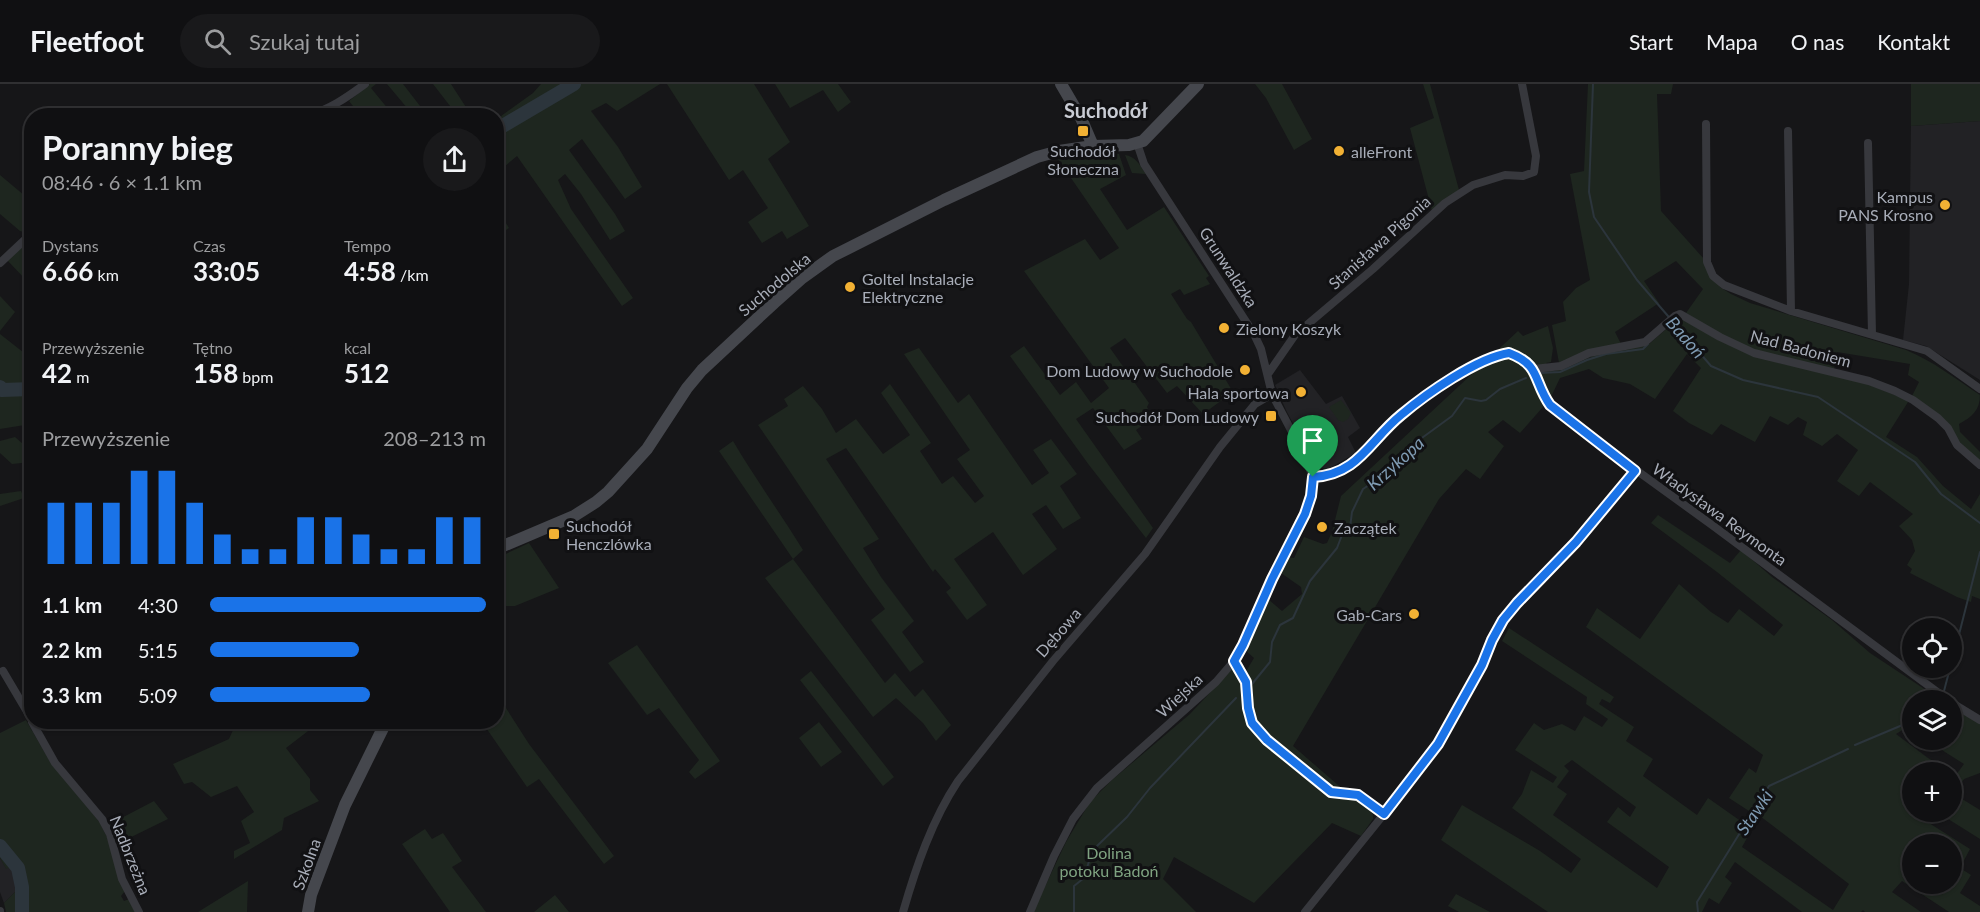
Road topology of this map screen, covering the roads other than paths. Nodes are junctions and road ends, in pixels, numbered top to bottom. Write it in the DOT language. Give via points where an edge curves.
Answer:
graph roads {
  1 [pos="364,84"];
  2 [pos="1061,84"];
  3 [pos="1198,84"];
  4 [pos="1522,84"];
  5 [pos="330,108"];
  6 [pos="1706,124"];
  7 [pos="1788,131"];
  8 [pos="1137,143"];
  9 [pos="1868,143"];
  10 [pos="1093,146"];
  11 [pos="24,240"];
  12 [pos="0,263"];
  13 [pos="1791,311"];
  14 [pos="1872,334"];
  15 [pos="1534,369"];
  16 [pos="1268,374"];
  17 [pos="1980,388"];
  18 [pos="1272,394"];
  19 [pos="1980,465"];
  20 [pos="1635,471"];
  21 [pos="1313,477"];
  22 [pos="504,546"];
  23 [pos="1234,661"];
  24 [pos="3,671"];
  25 [pos="1935,690"];
  26 [pos="24,707"];
  27 [pos="1962,709"];
  28 [pos="1980,720"];
  29 [pos="36,729"];
  30 [pos="382,729"];
  31 [pos="1384,814"];
  32 [pos="139,912"];
  33 [pos="308,912"];
  34 [pos="903,912"];
  35 [pos="1030,912"];
  36 [pos="1305,912"];
  1 -- 5 [label="street"];
  2 -- 10 [label="street"];
  3 -- 8 [label="street"];
  4 -- 16 [label="street, Stanisława Pigonia" via="1536,156 1534,172 1505,175 1473,185 1445,203 1295,335"];
  6 -- 13 [label="street" via="1707,262 1713,276 1724,285"];
  7 -- 13 [label="street"];
  8 -- 10 [label="street, Suchodolska"];
  8 -- 16 [label="street, Grunwaldzka" via="1144,164 1254,334"];
  9 -- 14 [label="street"];
  10 -- 22 [label="street, Suchodolska" via="1029,161 833,256 799,281 702,370 647,449 602,497 559,523"];
  11 -- 12 [label="street"];
  13 -- 14 [label="street"];
  14 -- 17 [label="street" via="1927,351"];
  15 -- 19 [label="street, Nad Badoniem" via="1561,366 1589,353 1645,342 1680,314 1754,353 1895,391 1938,418 1957,445"];
  15 -- 20 [label="street, Władysława Reymonta" via="1550,405"];
  15 -- 21 [label="street" via="1509,353 1496,355 1443,385 1400,416 1344,470"];
  16 -- 18 [label="street, Grunwaldzka"];
  18 -- 21 [label="street, Grunwaldzka"];
  18 -- 34 [label="street, Dębowa" via="1255,404 1241,421 1145,554 958,781 944,802"];
  20 -- 25 [label="street, Władysława Reymonta"];
  20 -- 31 [label="street" via="1503,620 1438,744"];
  21 -- 23 [label="street, Wiejska" via="1305,514"];
  23 -- 31 [label="street" via="1246,682 1252,723 1267,740 1331,792 1358,795"];
  23 -- 35 [label="street, Wiejska" via="1201,696 1097,788 1072,819"];
  24 -- 26 [label="street, Nadbrzeżna"];
  27 -- 28 [label="street"];
  29 -- 32 [label="street, Nadbrzeżna" via="55,763 102,819 122,879"];
  30 -- 33 [label="street, Szkolna" via="336,828"];
  31 -- 36 [label="street"];
}
